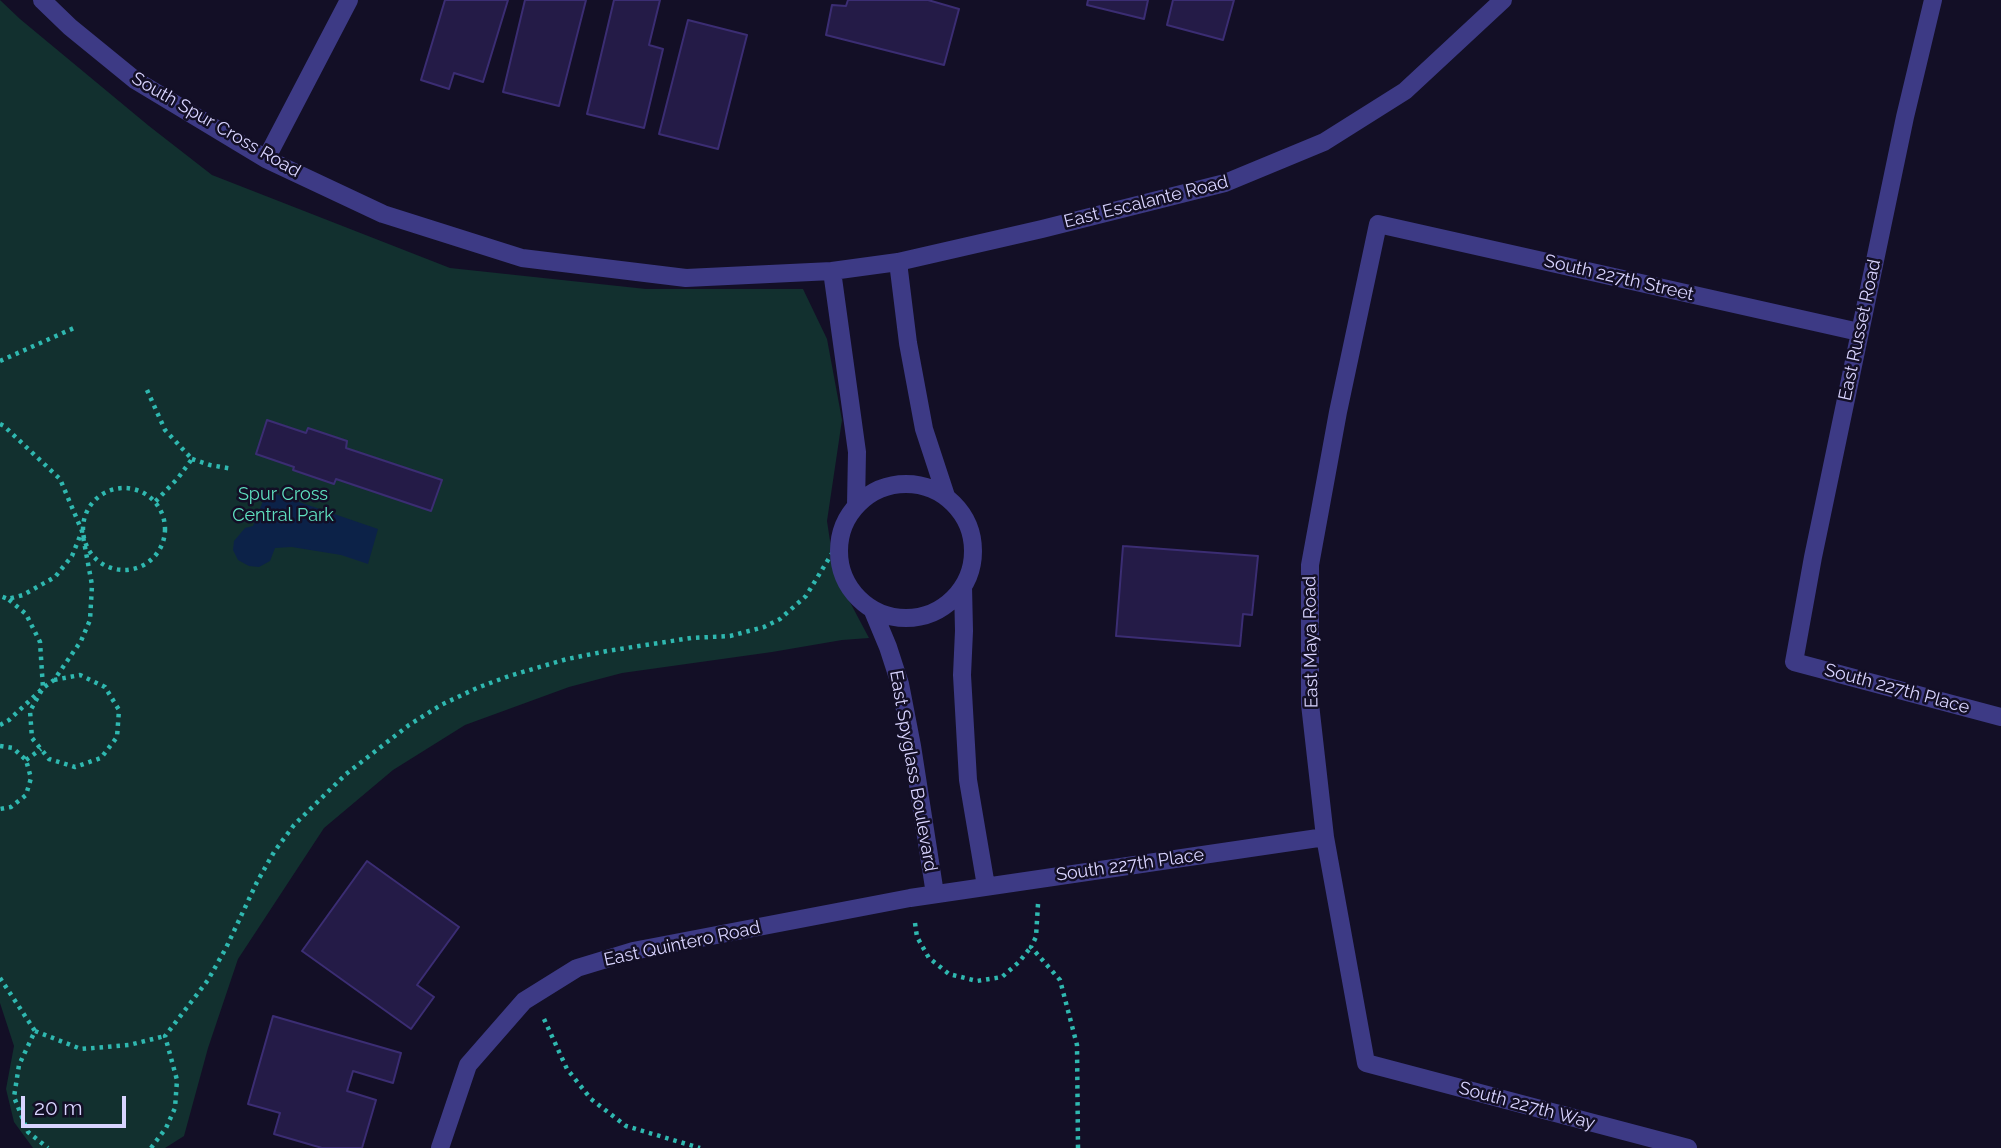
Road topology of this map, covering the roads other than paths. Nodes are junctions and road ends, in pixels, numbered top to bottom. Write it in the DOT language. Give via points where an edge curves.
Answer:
graph roads {
  1 [pos="42,0"];
  2 [pos="349,0"];
  3 [pos="1503,0"];
  4 [pos="1933,0"];
  5 [pos="266,159"];
  6 [pos="1378,224"];
  7 [pos="898,262"];
  8 [pos="862,267"];
  9 [pos="832,271"];
  10 [pos="1859,332"];
  11 [pos="946,496"];
  12 [pos="856,505"];
  13 [pos="963,586"];
  14 [pos="873,611"];
  15 [pos="1794,662"];
  16 [pos="2001,717"];
  17 [pos="1325,837"];
  18 [pos="986,886"];
  19 [pos="935,894"];
  20 [pos="1366,1063"];
  21 [pos="440,1148"];
  22 [pos="1688,1148"];
  1 -- 5 [label="street, South Spur Cross Road" via="135,80"];
  2 -- 5 [label="street"];
  3 -- 7 [label="street, East Escalante Road" via="1405,91 1324,142 1225,183"];
  4 -- 10 [label="street, East Russet Road"];
  5 -- 9 [label="street, South Spur Cross Road" via="383,214 522,258 686,278"];
  6 -- 10 [label="street, South 227th Street"];
  6 -- 17 [label="street, East Maya Road" via="1310,565 1310,704"];
  7 -- 8 [label="street, East Escalante Road"];
  7 -- 11 [label="street" via="924,429"];
  8 -- 9 [label="street, South Spur Cross Road"];
  9 -- 12 [label="street" via="858,452"];
  10 -- 15 [label="street, East Russet Road"];
  11 -- 12 [label="street" via="928,487 890,485"];
  11 -- 13 [label="street" via="965,519 973,547"];
  12 -- 14 [label="street, East Spyglass Boulevard" via="839,542 839,562 845,582"];
  13 -- 14 [label="street" via="950,602 913,619"];
  13 -- 18 [label="street" via="968,780"];
  14 -- 19 [label="street, East Spyglass Boulevard" via="900,684"];
  15 -- 16 [label="street, South 227th Place"];
  17 -- 18 [label="street, South 227th Place"];
  17 -- 20 [label="street, East Maya Road"];
  18 -- 19 [label="street, South 227th Place"];
  19 -- 21 [label="street, East Quintero Road" via="633,951 577,968 524,1001 468,1065"];
  20 -- 22 [label="street, South 227th Way"];
}
